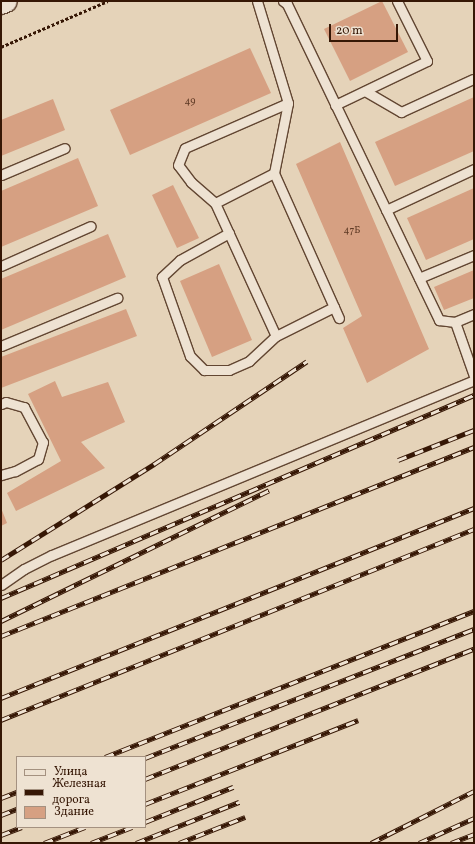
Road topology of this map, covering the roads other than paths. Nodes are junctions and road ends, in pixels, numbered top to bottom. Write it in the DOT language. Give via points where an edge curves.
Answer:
graph roads {
  1 [pos="6,1"];
  2 [pos="257,1"];
  3 [pos="282,1"];
  4 [pos="397,1"];
  5 [pos="1,3"];
  6 [pos="472,79"];
  7 [pos="366,91"];
  8 [pos="288,103"];
  9 [pos="335,105"];
  10 [pos="65,148"];
  11 [pos="474,168"];
  12 [pos="274,173"];
  13 [pos="1,175"];
  14 [pos="215,202"];
  15 [pos="386,210"];
  16 [pos="91,226"];
  17 [pos="229,233"];
  18 [pos="474,255"];
  19 [pos="1,266"];
  20 [pos="419,278"];
  21 [pos="117,298"];
  22 [pos="334,307"];
  23 [pos="474,314"];
  24 [pos="339,318"];
  25 [pos="455,322"];
  26 [pos="276,336"];
  27 [pos="1,346"];
  28 [pos="474,376"];
  29 [pos="474,380"];
  30 [pos="1,404"];
  31 [pos="1,475"];
  32 [pos="1,585"];
  1 -- 5 [label="main road"];
  2 -- 8 [label="lane"];
  3 -- 9 [label="lane" via="287,4"];
  4 -- 7 [label="lane" via="427,61"];
  6 -- 7 [label="lane" via="401,112"];
  7 -- 9 [label="lane"];
  8 -- 12 [label="lane"];
  8 -- 14 [label="lane" via="185,148 178,165 191,182"];
  9 -- 15 [label="lane"];
  10 -- 13 [label="lane"];
  11 -- 15 [label="lane"];
  12 -- 14 [label="lane"];
  12 -- 22 [label="lane"];
  14 -- 17 [label="lane"];
  15 -- 20 [label="lane"];
  16 -- 19 [label="lane"];
  17 -- 26 [label="lane"];
  17 -- 26 [label="lane" via="180,260 162,277 190,356 204,370 229,370 249,361"];
  18 -- 20 [label="lane"];
  20 -- 25 [label="lane" via="439,320"];
  21 -- 27 [label="lane"];
  22 -- 24 [label="lane"];
  22 -- 26 [label="lane"];
  23 -- 25 [label="lane"];
  25 -- 28 [label="lane"];
  29 -- 32 [label="lane" via="52,555 24,569"];
  30 -- 31 [label="lane" via="6,402 24,407 43,442 38,459"];
}
